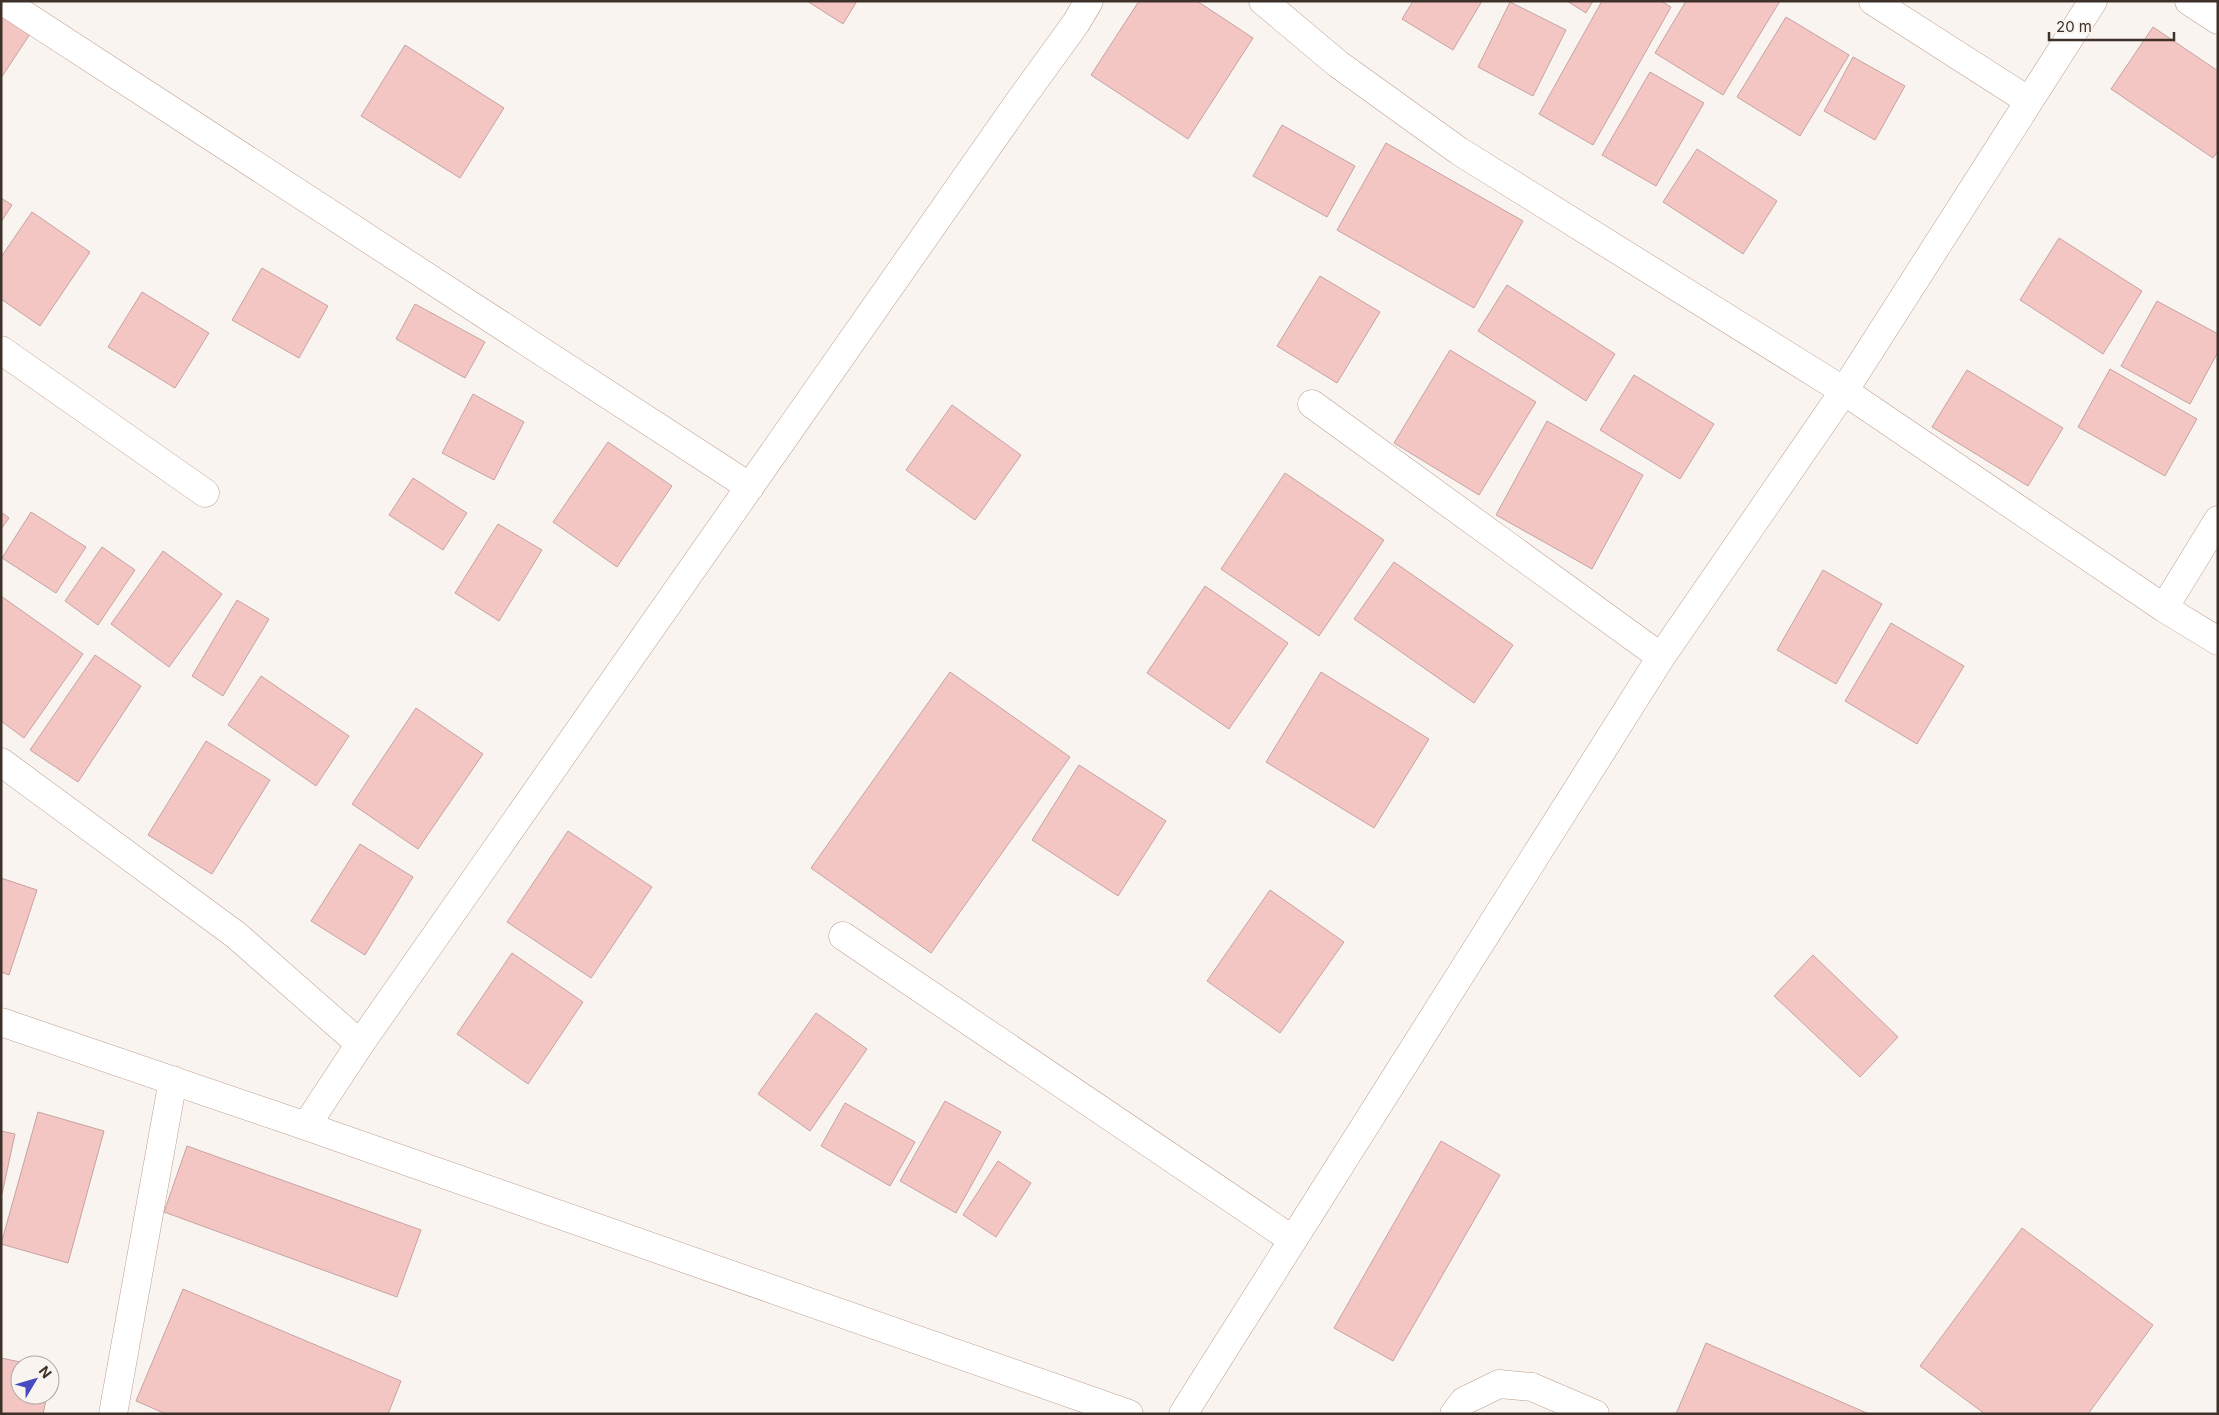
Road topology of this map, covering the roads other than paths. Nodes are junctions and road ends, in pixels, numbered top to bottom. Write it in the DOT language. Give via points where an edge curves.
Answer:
graph roads {
  1 [pos="3,1"];
  2 [pos="1089,1"];
  3 [pos="1263,1"];
  4 [pos="1873,1"];
  5 [pos="2093,1"];
  6 [pos="2189,1"];
  7 [pos="2218,20"];
  8 [pos="2029,102"];
  9 [pos="1,350"];
  10 [pos="1844,391"];
  11 [pos="1312,404"];
  12 [pos="750,487"];
  13 [pos="205,492"];
  14 [pos="2218,520"];
  15 [pos="2164,608"];
  16 [pos="2218,641"];
  17 [pos="1661,657"];
  18 [pos="1,762"];
  19 [pos="843,936"];
  20 [pos="1,1022"];
  21 [pos="360,1044"];
  22 [pos="173,1080"];
  23 [pos="306,1126"];
  24 [pos="1293,1240"];
  25 [pos="113,1414"];
  26 [pos="1129,1414"];
  27 [pos="1183,1414"];
  28 [pos="1454,1414"];
  29 [pos="1595,1414"];
  1 -- 12 [label="street"];
  2 -- 12 [label="street"];
  3 -- 10 [label="street" via="1338,64 1459,151"];
  4 -- 8 [label="street"];
  5 -- 8 [label="street"];
  6 -- 7 [label="street"];
  8 -- 10 [label="street"];
  9 -- 13 [label="street"];
  10 -- 15 [label="street"];
  10 -- 17 [label="street"];
  11 -- 17 [label="street"];
  12 -- 21 [label="street"];
  14 -- 15 [label="street"];
  15 -- 16 [label="street"];
  17 -- 24 [label="street"];
  18 -- 21 [label="street" via="236,935"];
  19 -- 24 [label="street"];
  20 -- 22 [label="street"];
  21 -- 23 [label="street"];
  22 -- 23 [label="street"];
  22 -- 25 [label="street"];
  23 -- 26 [label="street"];
  24 -- 27 [label="street"];
  28 -- 29 [label="street" via="1464,1400 1499,1384 1532,1387"];
}
